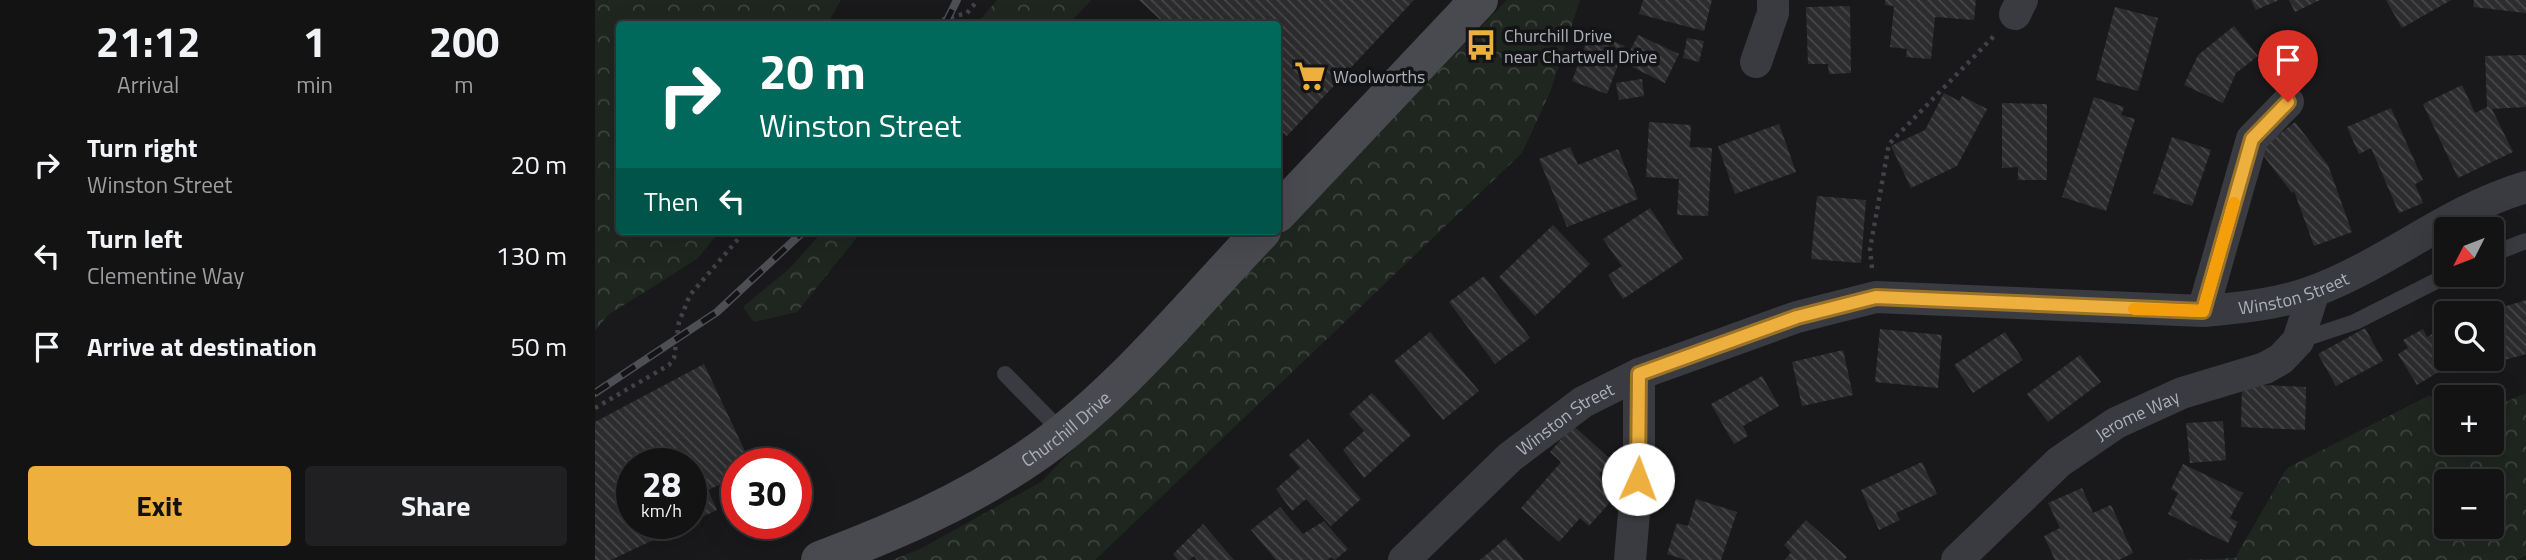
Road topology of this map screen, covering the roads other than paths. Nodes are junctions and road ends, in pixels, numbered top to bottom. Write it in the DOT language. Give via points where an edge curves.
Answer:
graph roads {
  1 [pos="1479,0"];
  2 [pos="1773,0"];
  3 [pos="1756,62"];
  4 [pos="2288,102"];
  5 [pos="2526,187"];
  6 [pos="1281,210"];
  7 [pos="1258,235"];
  8 [pos="2526,241"];
  9 [pos="2504,249"];
  10 [pos="2434,282"];
  11 [pos="2314,291"];
  12 [pos="2203,311"];
  13 [pos="2298,341"];
  14 [pos="1005,374"];
  15 [pos="1639,374"];
  16 [pos="1063,433"];
  17 [pos="820,560"];
  18 [pos="1404,560"];
  19 [pos="1630,560"];
  20 [pos="1957,560"];
  1 -- 6 [label="main road"];
  2 -- 3 [label="street"];
  4 -- 12 [label="street" via="2252,139"];
  5 -- 11 [label="street, Winston Street"];
  7 -- 16 [label="main road, Churchill Drive"];
  8 -- 9 [label="lane"];
  10 -- 13 [label="lane" via="2354,323"];
  11 -- 12 [label="street, Winston Street" via="2255,306"];
  11 -- 13 [label="street"];
  12 -- 15 [label="street, Winston Street" via="1876,297 1797,317"];
  13 -- 20 [label="street, Jerome Way" via="2265,368 2182,393 2098,435 2059,462"];
  14 -- 16 [label="lane"];
  15 -- 18 [label="street, Winston Street" via="1583,402 1510,457"];
  15 -- 19 [label="street" via="1639,454"];
  16 -- 17 [label="main road, Churchill Drive" via="927,518"];
}
